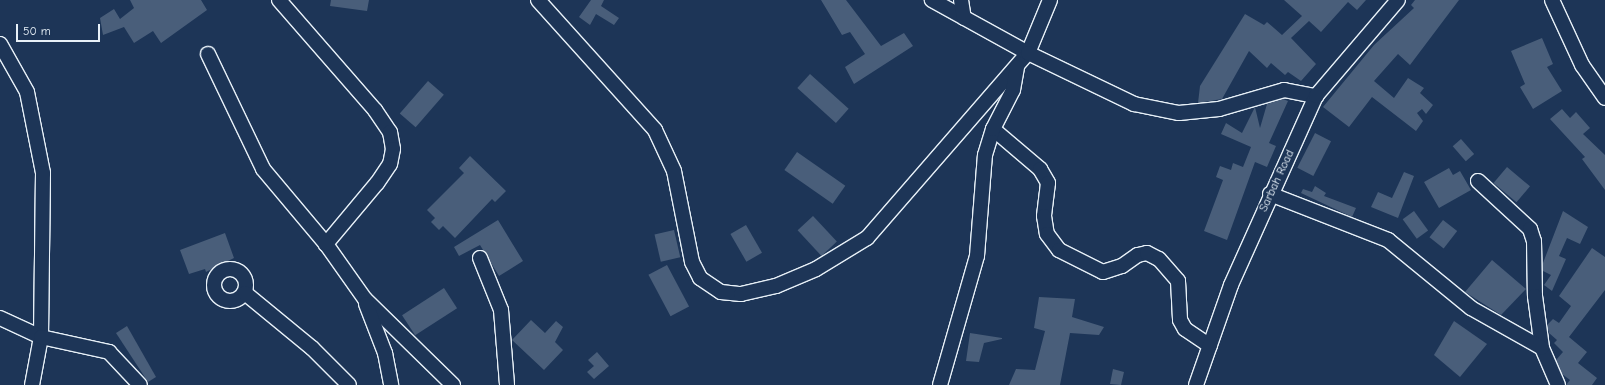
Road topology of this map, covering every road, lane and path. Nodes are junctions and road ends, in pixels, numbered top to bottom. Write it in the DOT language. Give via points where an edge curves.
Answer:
graph roads {
  1 [pos="279,0"];
  2 [pos="538,0"];
  3 [pos="932,0"];
  4 [pos="961,0"];
  5 [pos="1050,0"];
  6 [pos="1398,0"];
  7 [pos="1552,0"];
  8 [pos="964,18"];
  9 [pos="0,44"];
  10 [pos="1028,53"];
  11 [pos="208,54"];
  12 [pos="1017,67"];
  13 [pos="1316,96"];
  14 [pos="1605,98"];
  15 [pos="993,129"];
  16 [pos="1478,181"];
  17 [pos="1270,194"];
  18 [pos="326,244"];
  19 [pos="480,258"];
  20 [pos="245,293"];
  21 [pos="365,299"];
  22 [pos="0,318"];
  23 [pos="41,337"];
  24 [pos="1210,346"];
  25 [pos="1542,348"];
  26 [pos="32,385"];
  27 [pos="140,385"];
  28 [pos="349,385"];
  29 [pos="392,385"];
  30 [pos="453,385"];
  31 [pos="508,385"];
  32 [pos="940,385"];
  33 [pos="1196,385"];
  34 [pos="1558,385"];
  1 -- 18 [label="street" via="375,110 390,132 393,149 390,164"];
  2 -- 12 [label="street" via="655,130 674,171 692,262 700,278 721,292 741,294 776,286 822,266 867,238"];
  3 -- 8 [label="street"];
  4 -- 8 [label="street"];
  5 -- 10 [label="street"];
  6 -- 13 [label="street, Sarbah Road"];
  7 -- 14 [label="street" via="1582,65"];
  8 -- 10 [label="street"];
  9 -- 23 [label="street" via="27,92 43,173"];
  10 -- 12 [label="street"];
  10 -- 13 [label="street" via="1134,104 1179,113 1219,109 1284,90"];
  11 -- 18 [label="street" via="263,169"];
  12 -- 15 [label="street" via="1007,106"];
  13 -- 17 [label="street, Sarbah Road"];
  15 -- 24 [label="street" via="1040,169 1048,183 1044,216 1047,234 1059,250 1103,272 1122,266 1138,255 1147,253 1159,259 1178,281 1180,320 1185,329"];
  15 -- 32 [label="street" via="985,155 977,256"];
  16 -- 25 [label="street" via="1530,229 1534,241 1535,296"];
  17 -- 24 [label="street, Sarbah Road"];
  17 -- 25 [label="street" via="1388,240 1471,308"];
  18 -- 21 [label="street"];
  19 -- 31 [label="street" via="500,310"];
  20 -- 28 [label="street" via="312,348"];
  21 -- 29 [label="street" via="386,353"];
  21 -- 30 [label="street"];
  22 -- 23 [label="street"];
  23 -- 26 [label="street"];
  23 -- 27 [label="street" via="109,352"];
  24 -- 33 [label="street, Sarbah Road"];
  25 -- 34 [label="street"];
}
